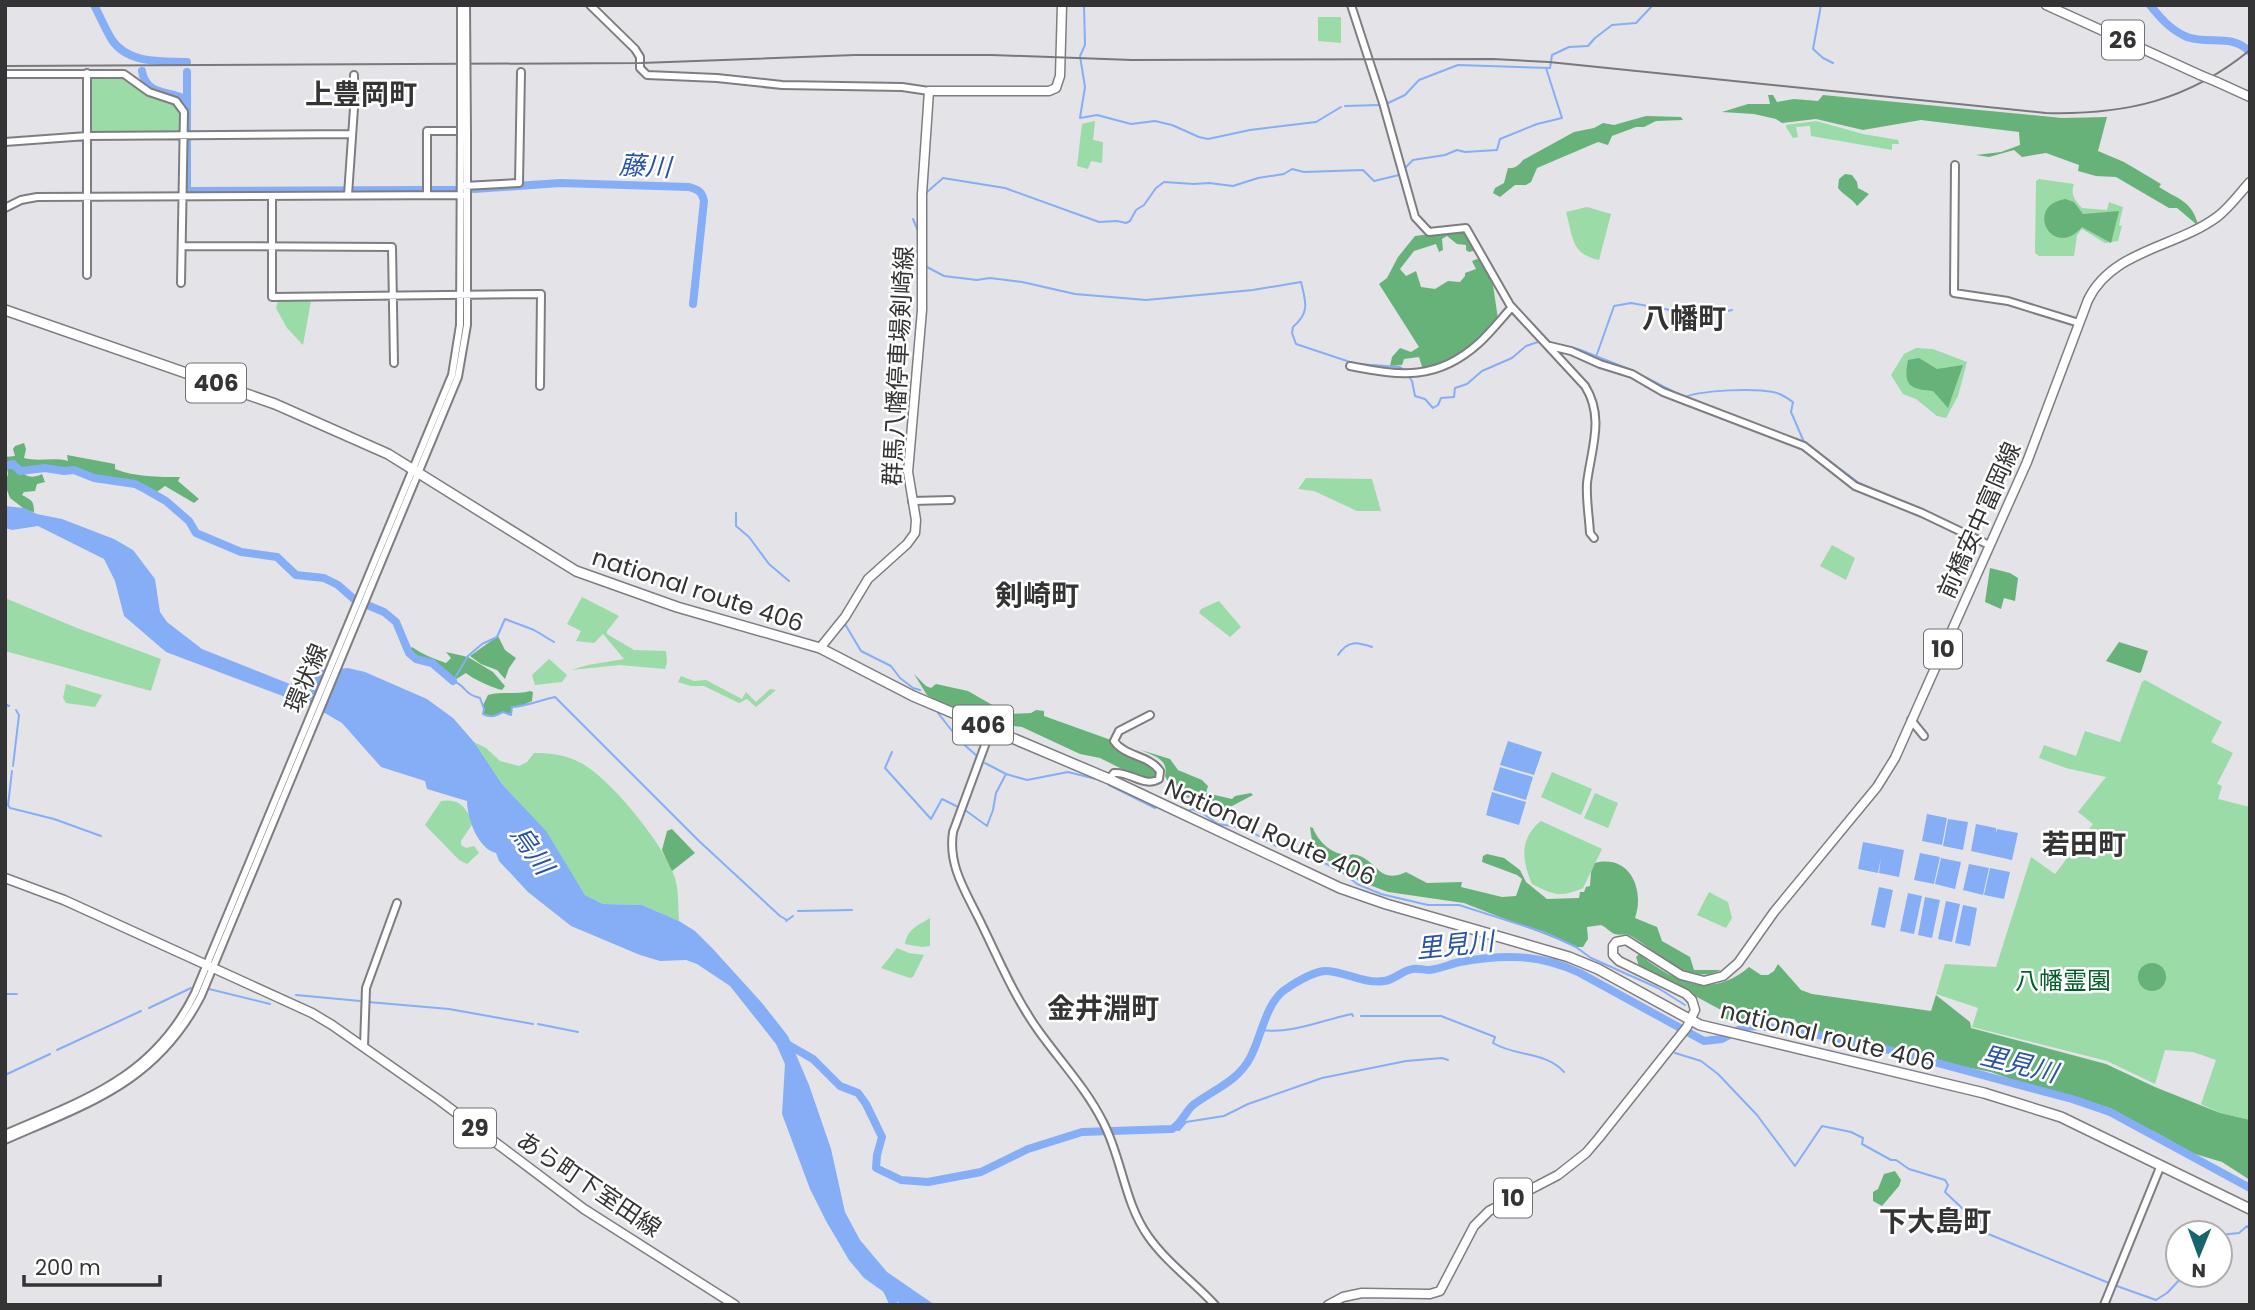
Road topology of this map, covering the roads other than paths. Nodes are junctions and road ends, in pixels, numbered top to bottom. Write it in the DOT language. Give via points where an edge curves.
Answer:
graph roads {
  1 [pos="461,5"];
  2 [pos="466,5"];
  3 [pos="590,5"];
  4 [pos="1062,5"];
  5 [pos="1351,5"];
  6 [pos="2046,5"];
  7 [pos="521,72"];
  8 [pos="87,73"];
  9 [pos="5,74"];
  10 [pos="354,75"];
  11 [pos="929,90"];
  12 [pos="2250,97"];
  13 [pos="461,133"];
  14 [pos="352,134"];
  15 [pos="86,135"];
  16 [pos="184,135"];
  17 [pos="5,142"];
  18 [pos="1955,165"];
  19 [pos="2250,182"];
  20 [pos="464,186"];
  21 [pos="348,195"];
  22 [pos="427,195"];
  23 [pos="464,195"];
  24 [pos="183,196"];
  25 [pos="272,196"];
  26 [pos="87,197"];
  27 [pos="5,208"];
  28 [pos="183,246"];
  29 [pos="272,246"];
  30 [pos="87,275"];
  31 [pos="181,284"];
  32 [pos="464,295"];
  33 [pos="393,296"];
  34 [pos="1512,307"];
  35 [pos="5,310"];
  36 [pos="2079,324"];
  37 [pos="1550,346"];
  38 [pos="394,363"];
  39 [pos="1350,366"];
  40 [pos="540,386"];
  41 [pos="416,472"];
  42 [pos="951,500"];
  43 [pos="912,501"];
  44 [pos="1594,538"];
  45 [pos="1989,545"];
  46 [pos="820,648"];
  47 [pos="1150,715"];
  48 [pos="1911,720"];
  49 [pos="991,729"];
  50 [pos="1924,736"];
  51 [pos="1109,779"];
  52 [pos="5,878"];
  53 [pos="397,903"];
  54 [pos="210,967"];
  55 [pos="1686,1028"];
  56 [pos="363,1046"];
  57 [pos="5,1134"];
  58 [pos="5,1140"];
  59 [pos="2161,1166"];
  60 [pos="2250,1209"];
  61 [pos="735,1305"];
  62 [pos="1215,1305"];
  63 [pos="1328,1305"];
  64 [pos="2104,1305"];
  1 -- 13 [label="street, bridge"];
  2 -- 13 [label="street, bridge"];
  3 -- 11 [label="street" via="635,49 647,75"];
  4 -- 11 [label="main road" via="1056,88"];
  5 -- 34 [label="street" via="1415,217 1429,232 1466,228"];
  6 -- 12 [label="main road, 26, bridge"];
  7 -- 20 [label="street" via="519,183"];
  8 -- 9 [label="street"];
  8 -- 15 [label="street"];
  8 -- 16 [label="street" via="124,74 149,92 176,101 184,112"];
  10 -- 14 [label="street"];
  11 -- 43 [label="main road, 群馬八幡停車場剣崎線" via="922,199 922,316 908,472"];
  13 -- 20 [label="street"];
  13 -- 22 [label="street" via="427,131"];
  14 -- 16 [label="street"];
  14 -- 21 [label="street"];
  15 -- 16 [label="street"];
  15 -- 17 [label="street"];
  15 -- 26 [label="street"];
  16 -- 24 [label="street"];
  18 -- 36 [label="street" via="1954,293 2008,301"];
  19 -- 36 [label="main road, 前橋安中富岡線 / 10" via="2216,218 2111,270 2092,291"];
  20 -- 23 [label="street"];
  21 -- 22 [label="street"];
  21 -- 25 [label="street"];
  22 -- 23 [label="street"];
  23 -- 32 [label="street"];
  24 -- 25 [label="street"];
  24 -- 26 [label="street"];
  24 -- 28 [label="street"];
  25 -- 29 [label="street"];
  26 -- 27 [label="street" via="30,198"];
  26 -- 30 [label="street"];
  28 -- 29 [label="street"];
  28 -- 31 [label="street"];
  29 -- 33 [label="street" via="392,247"];
  29 -- 33 [label="street" via="272,297"];
  32 -- 33 [label="street"];
  32 -- 40 [label="street" via="541,294"];
  32 -- 41 [label="street" via="467,325 458,377"];
  33 -- 38 [label="street"];
  34 -- 37 [label="street"];
  34 -- 39 [label="street" via="1473,348 1434,370 1398,375"];
  35 -- 41 [label="highway, 406" via="266,400 369,445"];
  36 -- 45 [label="main road, 前橋安中富岡線 / 10" via="2027,462"];
  37 -- 44 [label="street" via="1593,402 1596,435 1587,491"];
  37 -- 45 [label="street" via="1632,374 1663,392 1804,446 1855,486"];
  41 -- 46 [label="highway, national route 406 / 406" via="584,574"];
  41 -- 54 [label="street"];
  42 -- 43 [label="street"];
  43 -- 46 [label="main road, 群馬八幡停車場剣崎線" via="913,538 868,579"];
  45 -- 48 [label="main road, 前橋安中富岡線 / 10"];
  46 -- 49 [label="highway, National Route 406 / 406"];
  47 -- 51 [label="street" via="1119,731 1114,741 1155,765 1159,779 1148,782 1117,772"];
  48 -- 50 [label="street"];
  48 -- 55 [label="main road, 前橋安中富岡線 / 10" via="1877,787 1723,976 1694,980 1626,940 1616,942 1612,952 1619,961 1692,1000 1695,1010"];
  49 -- 51 [label="highway, National Route 406 / 406"];
  49 -- 62 [label="street" via="953,832 955,869 1015,992 1107,1129 1144,1230"];
  51 -- 55 [label="highway, national route 406 / 406" via="1340,888 1577,960 1631,987"];
  52 -- 54 [label="main road, 29"];
  53 -- 56 [label="street" via="366,988"];
  54 -- 56 [label="main road, あら町下室田線 / 29" via="312,1013"];
  54 -- 57 [label="street" via="179,1021 137,1068 100,1091"];
  54 -- 58 [label="street" via="187,1021 148,1066 109,1093"];
  55 -- 59 [label="highway, national route 406 / 406" via="1727,1032 2033,1107 2061,1116"];
  55 -- 63 [label="main road, 10" via="1586,1153 1558,1175 1493,1209 1474,1226 1440,1290 1430,1294 1362,1293"];
  56 -- 61 [label="main road, あら町下室田線 / 29" via="584,1209"];
  59 -- 60 [label="highway, national route 406 / 406"];
  59 -- 64 [label="street"];
}
